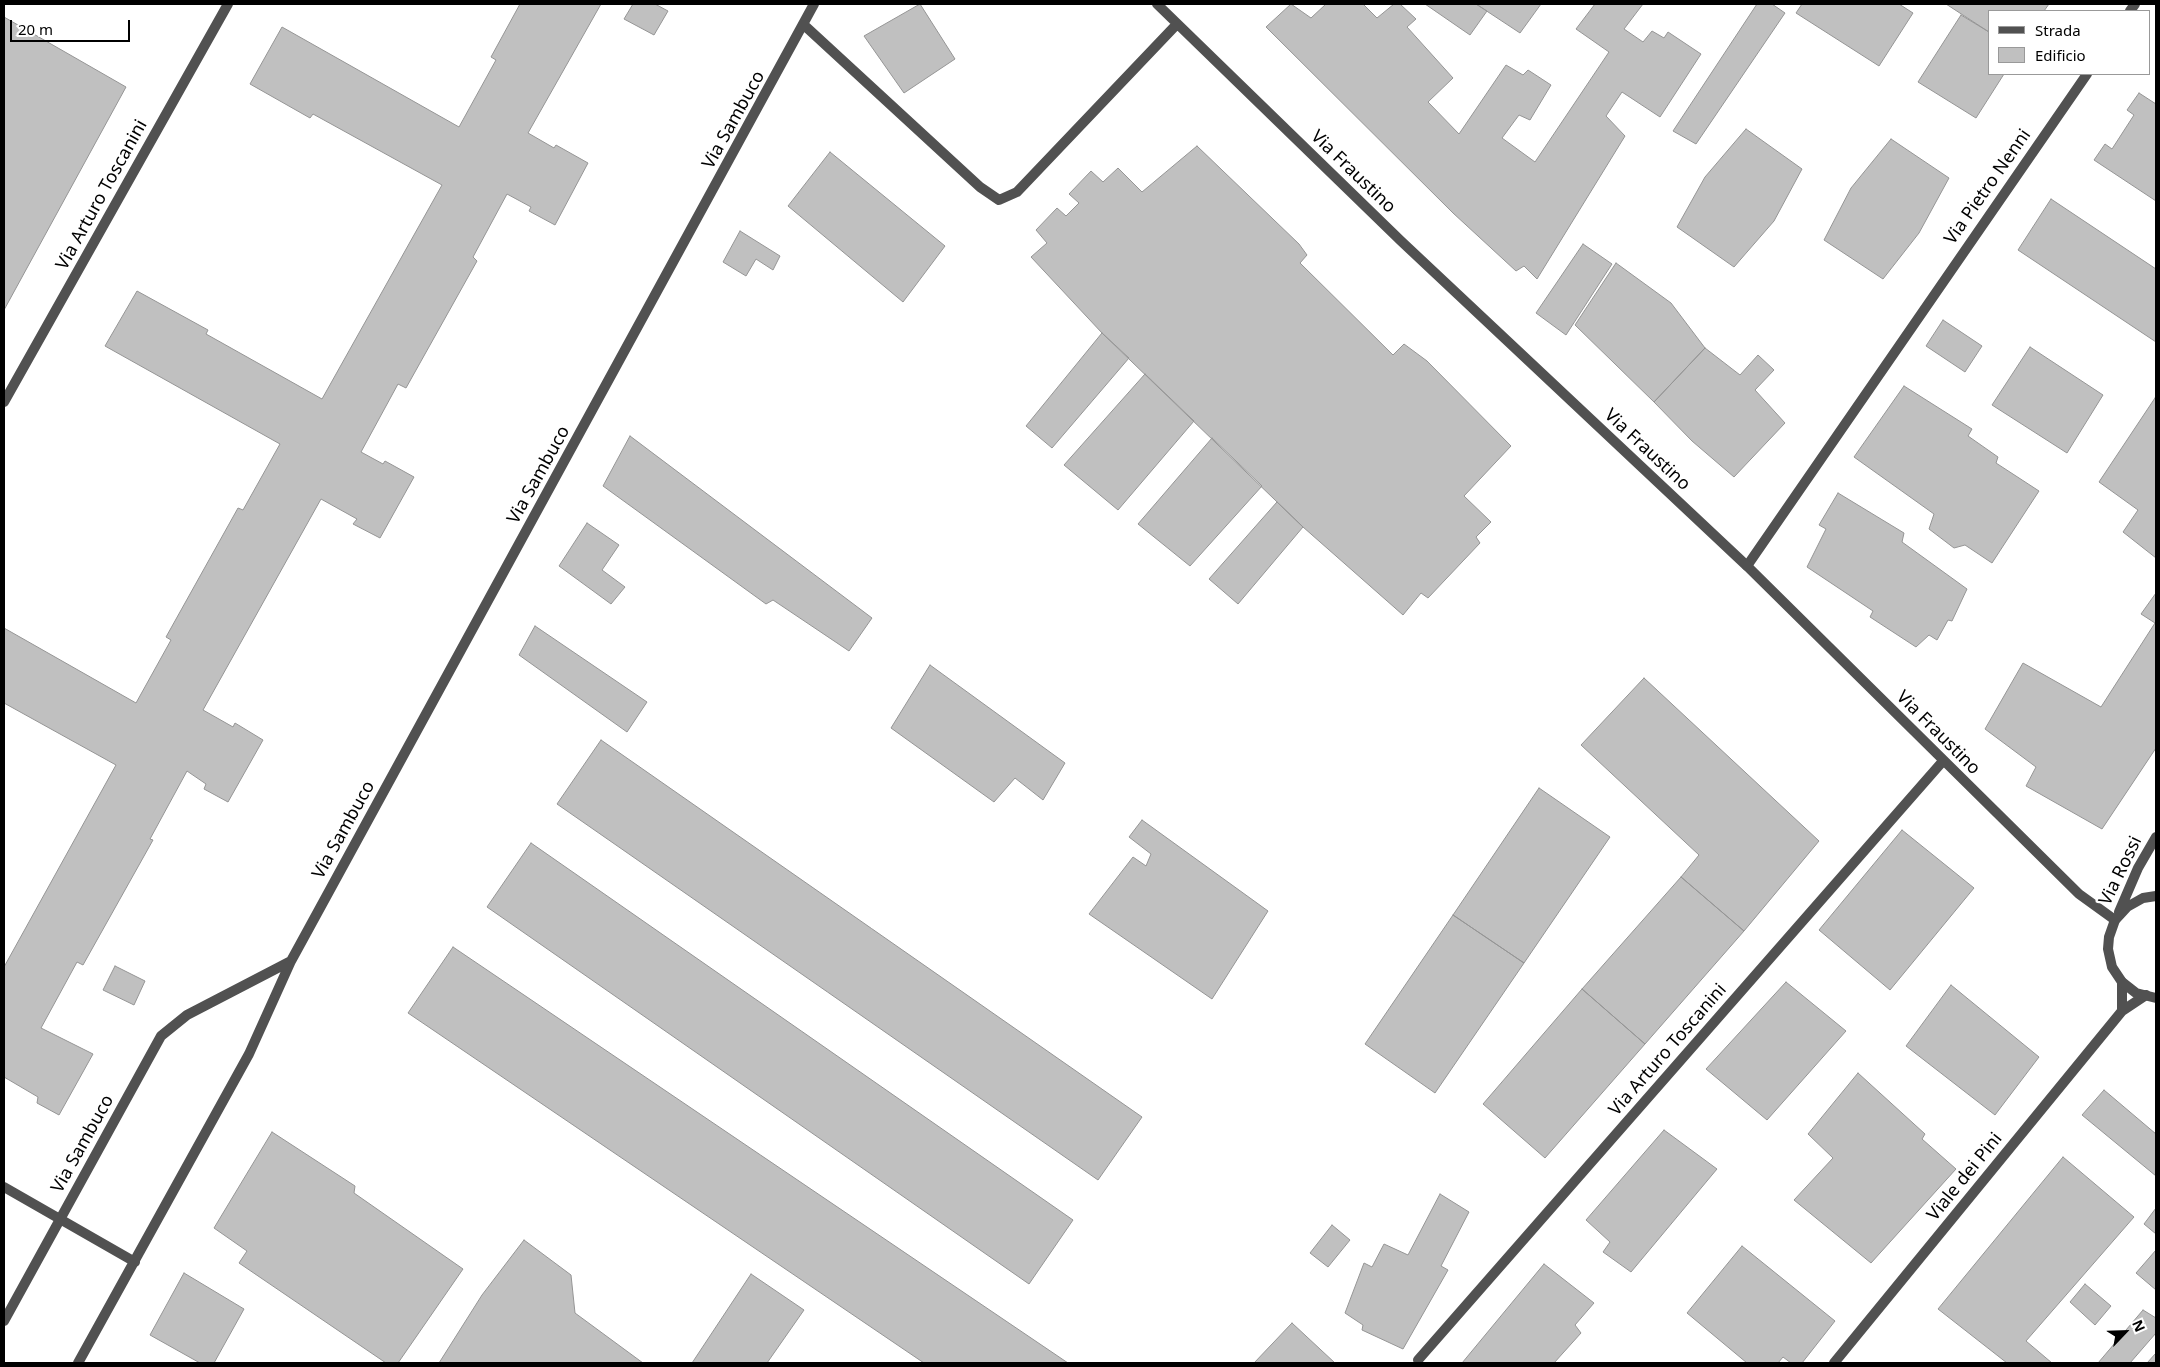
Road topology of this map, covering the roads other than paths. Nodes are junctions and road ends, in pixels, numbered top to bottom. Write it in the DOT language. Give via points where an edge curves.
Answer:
graph roads {
  1 [pos="228,4"];
  2 [pos="814,4"];
  3 [pos="1157,4"];
  4 [pos="1177,24"];
  5 [pos="804,25"];
  6 [pos="2086,75"];
  7 [pos="4,402"];
  8 [pos="1747,566"];
  9 [pos="1943,761"];
  10 [pos="2156,837"];
  11 [pos="2156,896"];
  12 [pos="2115,920"];
  13 [pos="291,960"];
  14 [pos="2122,982"];
  15 [pos="2153,998"];
  16 [pos="2122,1011"];
  17 [pos="4,1187"];
  18 [pos="60,1218"];
  19 [pos="135,1262"];
  20 [pos="4,1321"];
  21 [pos="1418,1360"];
  22 [pos="78,1363"];
  23 [pos="1834,1363"];
  1 -- 7 [label="street, Via Arturo Toscanini"];
  2 -- 5 [label="street, Via Sambuco"];
  3 -- 4 [label="street, Via Fraustino"];
  4 -- 5 [label="street" via="1017,192 999,200 980,187"];
  4 -- 8 [label="street, Via Fraustino" via="1401,241"];
  5 -- 13 [label="street, Via Sambuco"];
  6 -- 8 [label="street, Via Pietro Nenni"];
  8 -- 9 [label="street, Via Fraustino"];
  9 -- 12 [label="street, Via Fraustino" via="2079,894"];
  9 -- 21 [label="street, Via Arturo Toscanini"];
  10 -- 12 [label="street, Via Rossi"];
  11 -- 12 [label="street" via="2142,898"];
  12 -- 14 [label="street, Via Rossi" via="2108,949 2112,967"];
  13 -- 18 [label="street, Via Sambuco" via="187,1015 161,1036"];
  13 -- 19 [label="street, Via Sambuco" via="249,1054"];
  14 -- 15 [label="street" via="2136,993"];
  14 -- 16 [label="street"];
  15 -- 16 [label="street, Viale dei Pini"];
  16 -- 23 [label="street, Viale dei Pini"];
  17 -- 18 [label="street"];
  18 -- 19 [label="street"];
  18 -- 20 [label="street, Via Sambuco"];
  19 -- 22 [label="street, Via Sambuco"];
}
